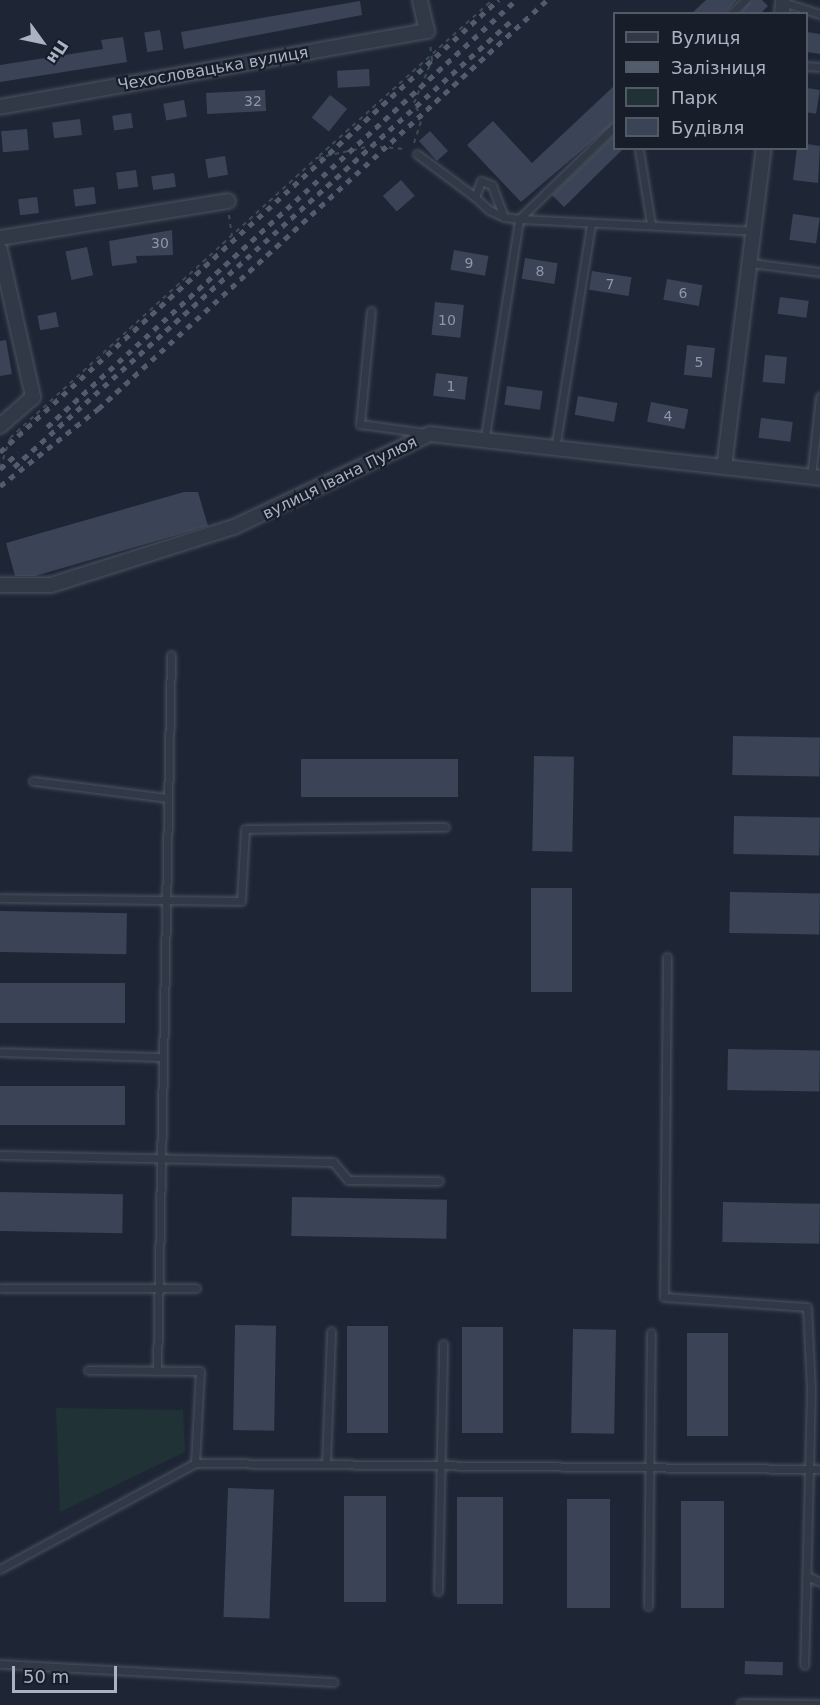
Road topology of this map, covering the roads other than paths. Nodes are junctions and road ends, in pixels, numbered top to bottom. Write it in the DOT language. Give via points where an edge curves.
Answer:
graph roads {
  1 [pos="420,0"];
  2 [pos="745,0"];
  3 [pos="782,5"];
  4 [pos="733,12"];
  5 [pos="820,14"];
  6 [pos="0,107"];
  7 [pos="613,129"];
  8 [pos="639,150"];
  9 [pos="764,150"];
  10 [pos="417,154"];
  11 [pos="475,197"];
  12 [pos="228,201"];
  13 [pos="504,217"];
  14 [pos="519,219"];
  15 [pos="591,223"];
  16 [pos="651,224"];
  17 [pos="754,231"];
  18 [pos="0,238"];
  19 [pos="0,250"];
  20 [pos="750,263"];
  21 [pos="820,272"];
  22 [pos="371,311"];
  23 [pos="820,397"];
  24 [pos="0,426"];
  25 [pos="430,434"];
  26 [pos="485,437"];
  27 [pos="555,448"];
  28 [pos="724,467"];
  29 [pos="815,477"];
  30 [pos="0,585"];
  31 [pos="171,655"];
  32 [pos="33,782"];
  33 [pos="168,798"];
  34 [pos="445,828"];
  35 [pos="0,898"];
  36 [pos="166,900"];
  37 [pos="667,957"];
  38 [pos="0,1052"];
  39 [pos="163,1057"];
  40 [pos="0,1155"];
  41 [pos="160,1159"];
  42 [pos="439,1180"];
  43 [pos="0,1288"];
  44 [pos="158,1288"];
  45 [pos="196,1288"];
  46 [pos="331,1331"];
  47 [pos="651,1333"];
  48 [pos="443,1344"];
  49 [pos="88,1370"];
  50 [pos="157,1371"];
  51 [pos="811,1388"];
  52 [pos="820,1389"];
  53 [pos="195,1463"];
  54 [pos="326,1464"];
  55 [pos="441,1466"];
  56 [pos="807,1468"];
  57 [pos="650,1469"];
  58 [pos="820,1469"];
  59 [pos="0,1569"];
  60 [pos="807,1576"];
  61 [pos="820,1582"];
  62 [pos="438,1591"];
  63 [pos="648,1606"];
  64 [pos="0,1664"];
  65 [pos="804,1665"];
  66 [pos="334,1682"];
  67 [pos="741,1703"];
  68 [pos="820,1704"];
  1 -- 6 [label="street, Чехословацька вулиця" via="427,31"];
  2 -- 4 [label="lane"];
  3 -- 5 [label="lane"];
  7 -- 14 [label="lane"];
  8 -- 16 [label="lane"];
  9 -- 17 [label="street"];
  10 -- 11 [label="lane"];
  11 -- 13 [label="lane"];
  11 -- 13 [label="lane" via="481,181 487,181"];
  12 -- 18 [label="street"];
  13 -- 14 [label="lane"];
  14 -- 15 [label="lane"];
  14 -- 26 [label="lane"];
  15 -- 16 [label="lane"];
  15 -- 27 [label="lane"];
  16 -- 17 [label="lane"];
  17 -- 20 [label="street"];
  19 -- 24 [label="street" via="33,397"];
  20 -- 21 [label="lane"];
  20 -- 28 [label="street"];
  22 -- 25 [label="lane" via="360,424"];
  23 -- 29 [label="lane"];
  25 -- 26 [label="street, вулиця Івана Пулюя"];
  25 -- 30 [label="street, вулиця Івана Пулюя" via="234,527 51,585"];
  26 -- 27 [label="street, вулиця Івана Пулюя"];
  27 -- 28 [label="street, вулиця Івана Пулюя"];
  28 -- 29 [label="street, вулиця Івана Пулюя"];
  31 -- 33 [label="lane"];
  32 -- 33 [label="lane"];
  33 -- 36 [label="lane"];
  34 -- 36 [label="lane" via="245,829 241,901"];
  35 -- 36 [label="lane"];
  36 -- 39 [label="lane"];
  37 -- 51 [label="lane" via="664,1297 807,1307"];
  38 -- 39 [label="lane"];
  39 -- 41 [label="lane"];
  40 -- 41 [label="lane"];
  41 -- 42 [label="lane" via="333,1162 348,1180"];
  41 -- 44 [label="lane"];
  43 -- 44 [label="lane"];
  44 -- 45 [label="lane"];
  44 -- 50 [label="lane"];
  46 -- 54 [label="lane"];
  47 -- 57 [label="lane"];
  48 -- 55 [label="lane"];
  49 -- 50 [label="lane"];
  50 -- 53 [label="lane" via="200,1371"];
  51 -- 52 [label="lane"];
  51 -- 56 [label="lane"];
  53 -- 54 [label="lane"];
  53 -- 59 [label="lane"];
  54 -- 55 [label="lane"];
  55 -- 57 [label="lane"];
  55 -- 62 [label="lane"];
  56 -- 57 [label="lane"];
  56 -- 58 [label="lane"];
  56 -- 60 [label="lane"];
  57 -- 63 [label="lane"];
  60 -- 61 [label="lane"];
  60 -- 65 [label="lane"];
  64 -- 66 [label="lane"];
  67 -- 68 [label="lane"];
}
